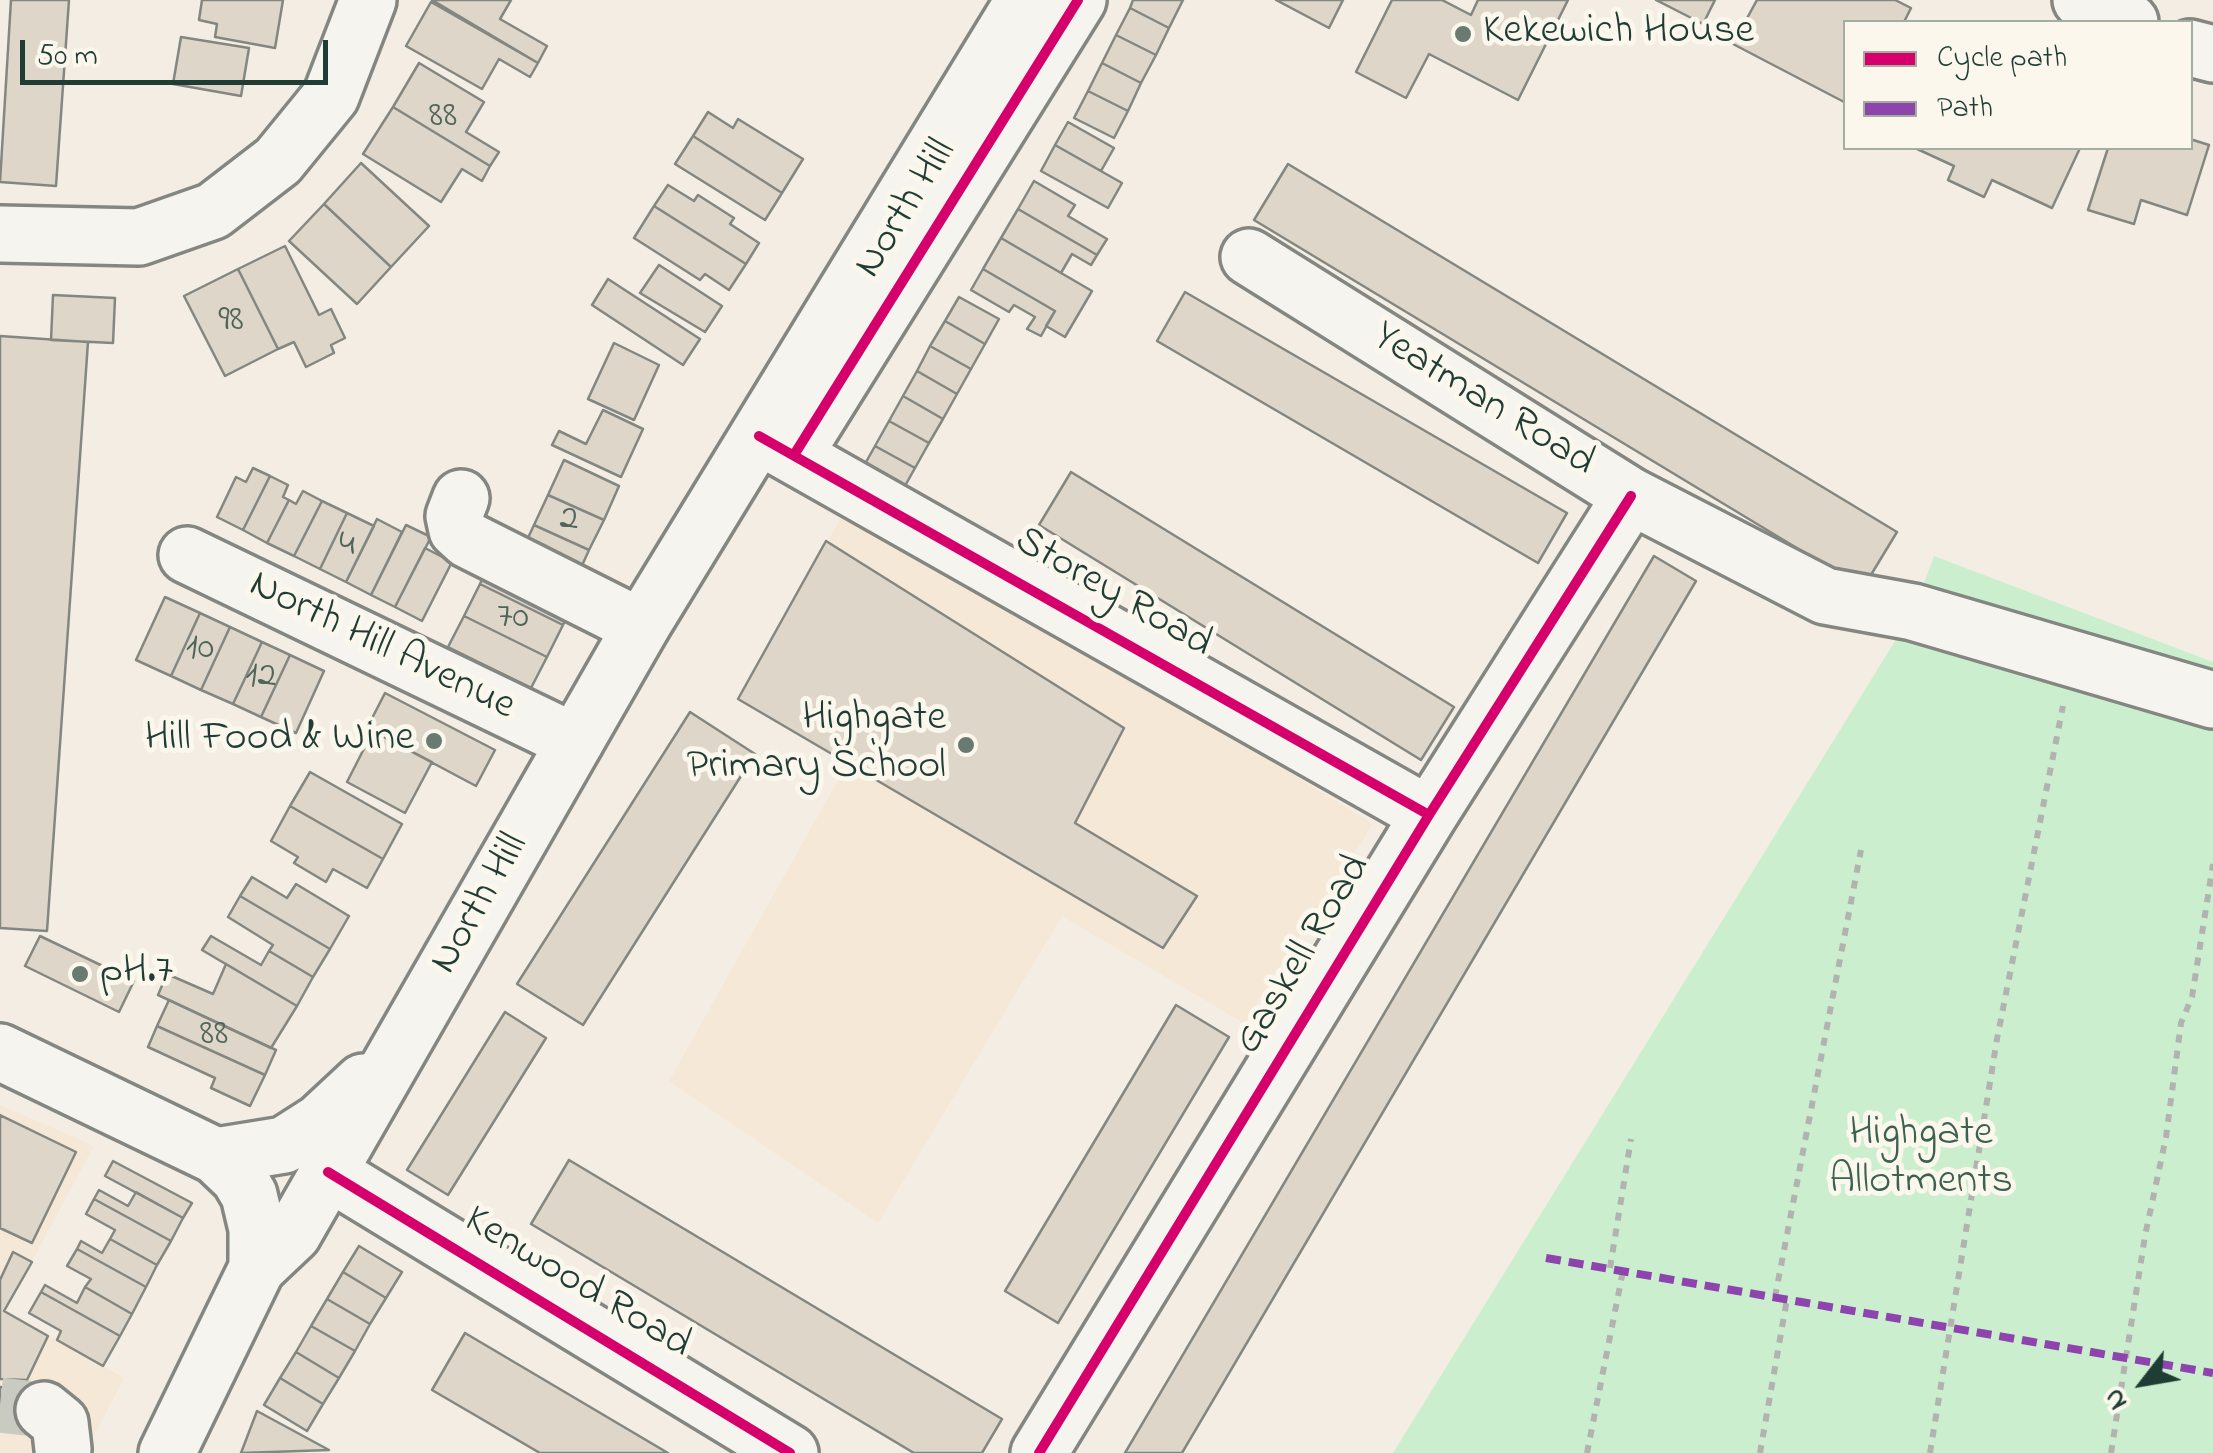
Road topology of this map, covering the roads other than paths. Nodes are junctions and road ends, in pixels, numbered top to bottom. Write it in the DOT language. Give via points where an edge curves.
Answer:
graph roads {
  1 [pos="368,0"];
  2 [pos="1024,0"];
  3 [pos="1078,0"];
  4 [pos="2081,0"];
  5 [pos="2126,20"];
  6 [pos="0,234"];
  7 [pos="1249,257"];
  8 [pos="777,445"];
  9 [pos="1631,496"];
  10 [pos="461,498"];
  11 [pos="187,555"];
  12 [pos="641,627"];
  13 [pos="2213,700"];
  14 [pos="575,742"];
  15 [pos="1429,815"];
  16 [pos="0,1052"];
  17 [pos="216,1156"];
  18 [pos="306,1159"];
  19 [pos="257,1268"];
  20 [pos="167,1453"];
  21 [pos="790,1453"];
  22 [pos="1039,1453"];
  1 -- 6 [label="main road" via="331,96 278,161 214,211 139,237"];
  2 -- 8 [label="main road, North Hill"];
  3 -- 8 [label="main road, North Hill"];
  4 -- 5 [label="main road"];
  7 -- 9 [label="main road, Yeatman Road"];
  8 -- 12 [label="main road, North Hill"];
  8 -- 15 [label="main road, Storey Road"];
  9 -- 13 [label="main road, Yeatman Road" via="1825,596 1913,612"];
  9 -- 15 [label="main road, Gaskell Road"];
  10 -- 12 [label="main road" via="454,516 468,540"];
  11 -- 14 [label="main road, North Hill Avenue"];
  12 -- 14 [label="main road, North Hill"];
  14 -- 18 [label="main road, North Hill" via="405,1042"];
  15 -- 22 [label="main road, Gaskell Road"];
  16 -- 17 [label="main road"];
  17 -- 18 [label="main road"];
  17 -- 19 [label="main road" via="248,1195"];
  18 -- 19 [label="main road, North Hill" via="293,1234"];
  18 -- 21 [label="main road, Kenwood Road"];
  19 -- 20 [label="main road, North Hill"];
}
